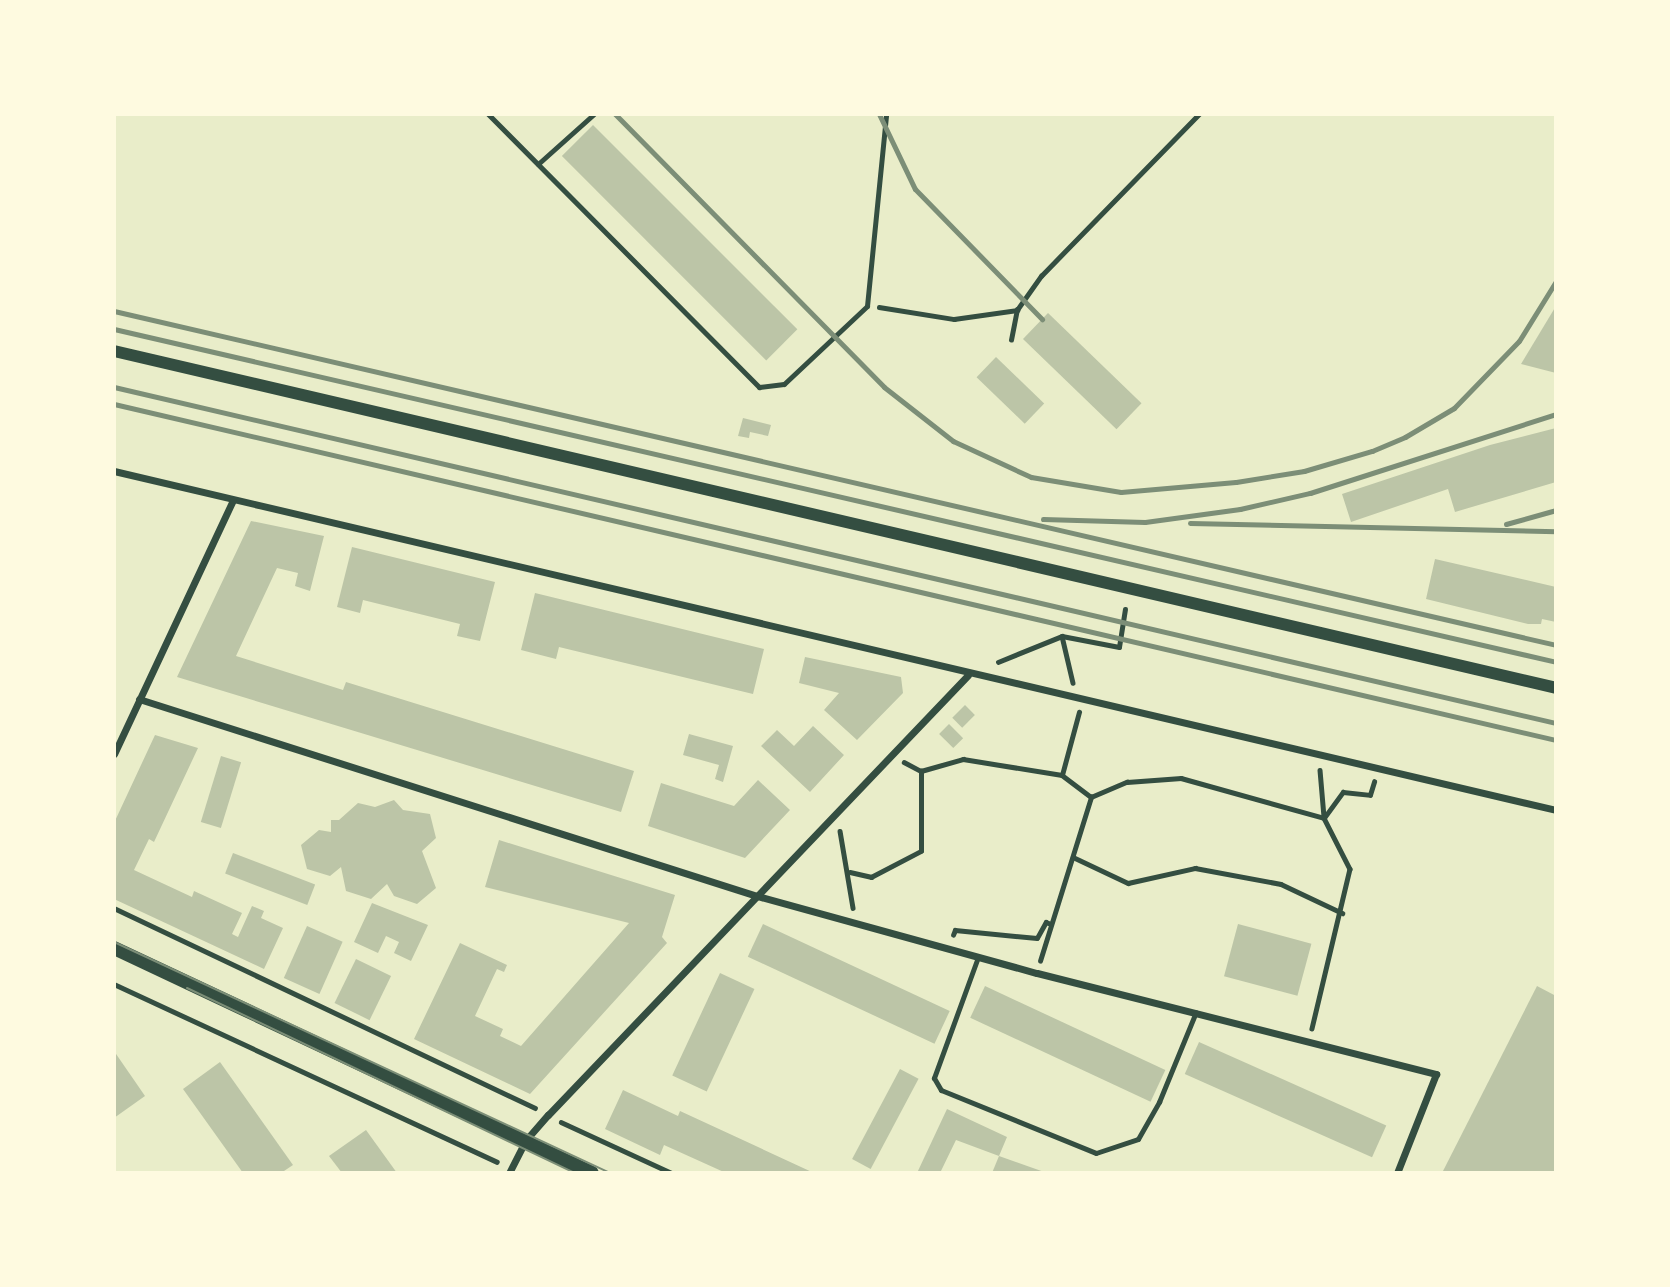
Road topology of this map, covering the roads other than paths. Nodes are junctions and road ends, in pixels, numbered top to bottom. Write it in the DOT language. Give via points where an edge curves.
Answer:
graph roads {
  1 [pos="488,114"];
  2 [pos="594,114"];
  3 [pos="886,114"];
  4 [pos="538,164"];
  5 [pos="114,351"];
  6 [pos="114,471"];
  7 [pos="233,500"];
  8 [pos="968,674"];
  9 [pos="1556,688"];
  10 [pos="139,699"];
  11 [pos="114,754"];
  12 [pos="1556,810"];
  13 [pos="757,896"];
  14 [pos="114,948"];
  15 [pos="978,957"];
  16 [pos="1196,1012"];
  17 [pos="525,1141"];
  18 [pos="510,1171"];
  19 [pos="592,1173"];
  20 [pos="1396,1173"];
  1 -- 4 [label="lane"];
  2 -- 4 [label="lane"];
  3 -- 4 [label="lane" via="867,306 784,384 759,387"];
  5 -- 9 [label="street"];
  6 -- 7 [label="street"];
  7 -- 8 [label="street"];
  7 -- 10 [label="street"];
  8 -- 12 [label="street"];
  8 -- 13 [label="street"];
  10 -- 11 [label="street"];
  10 -- 13 [label="street"];
  13 -- 15 [label="street"];
  13 -- 17 [label="street"];
  14 -- 17 [label="main road"];
  15 -- 16 [label="street"];
  15 -- 16 [label="lane" via="934,1078 941,1090 1097,1153 1138,1139 1159,1102"];
  16 -- 20 [label="street" via="1436,1074"];
  17 -- 18 [label="street"];
  17 -- 19 [label="main road"];
}
